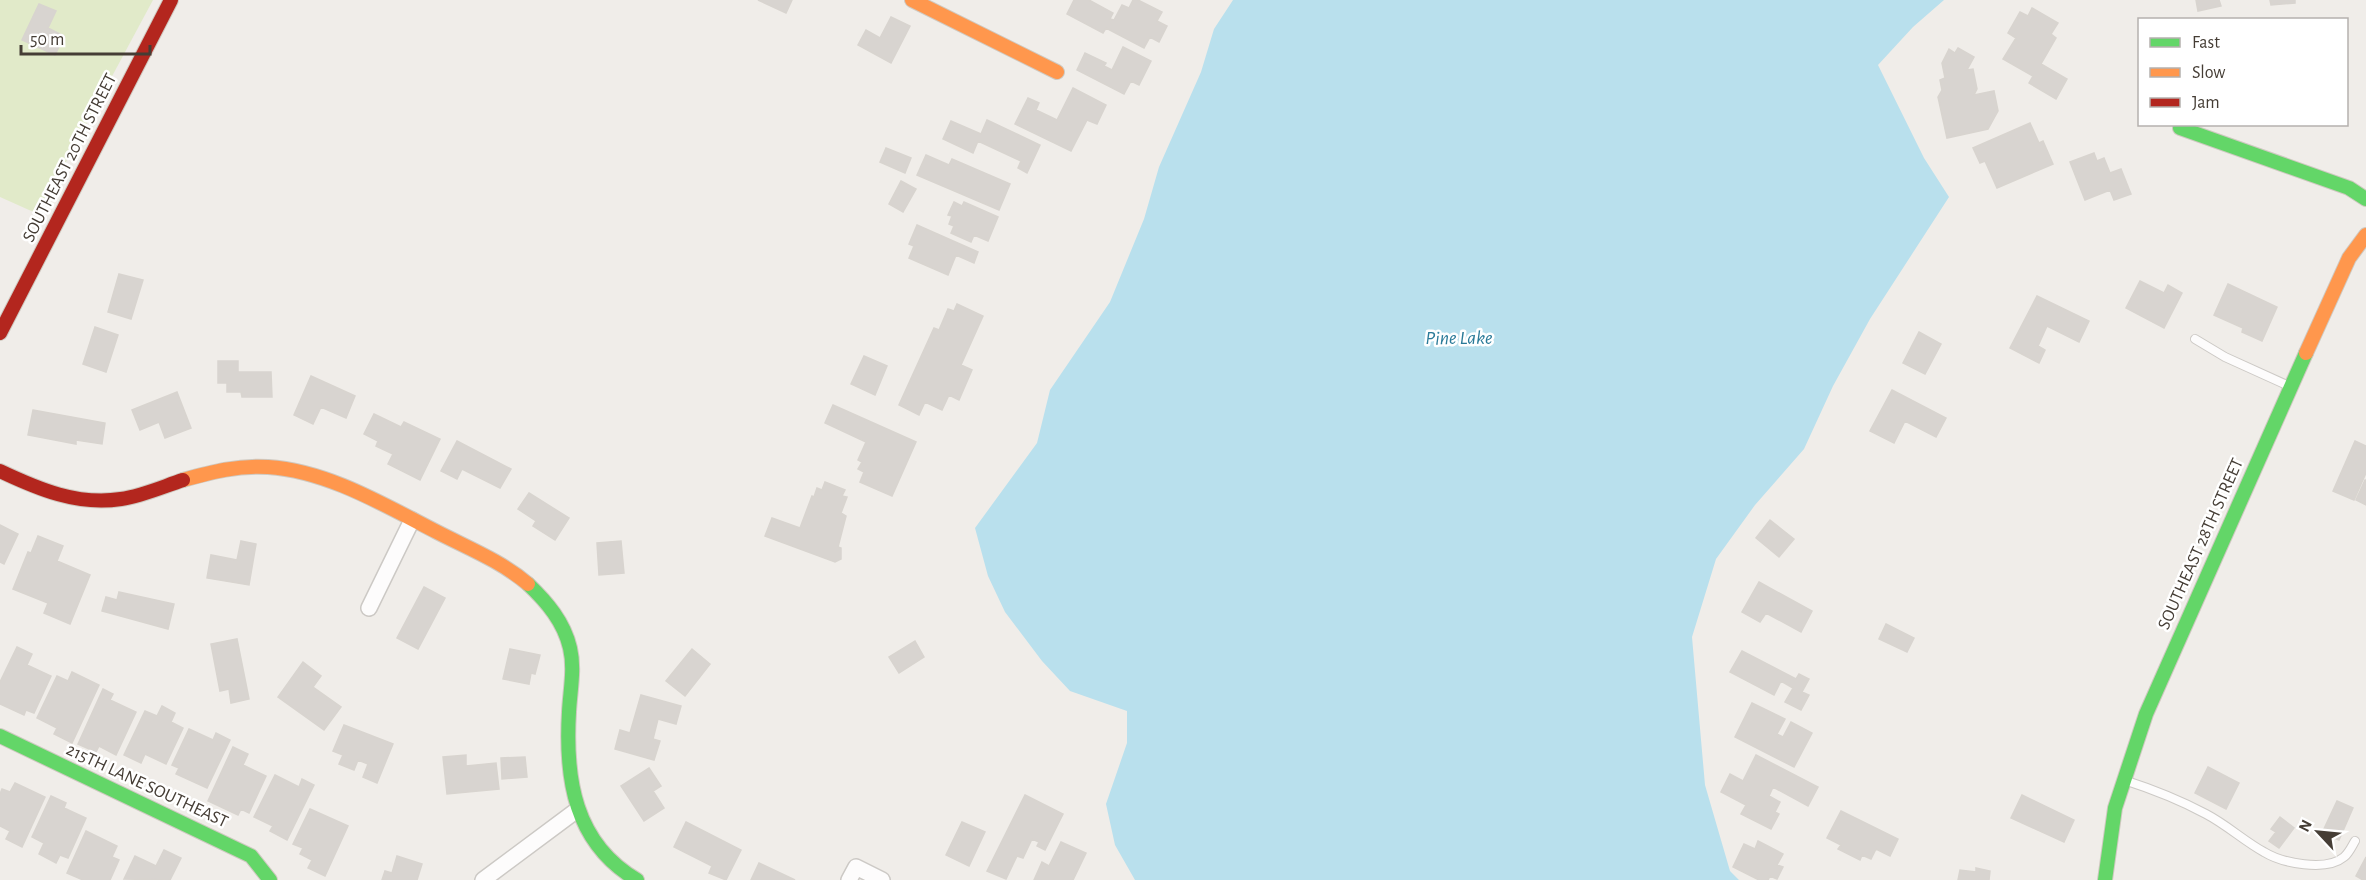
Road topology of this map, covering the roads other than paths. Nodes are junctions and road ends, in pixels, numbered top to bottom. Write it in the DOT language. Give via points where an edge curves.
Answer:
graph roads {
  1 [pos="171,0"];
  2 [pos="912,0"];
  3 [pos="1057,72"];
  4 [pos="2180,128"];
  5 [pos="2366,199"];
  6 [pos="2366,235"];
  7 [pos="0,333"];
  8 [pos="2195,339"];
  9 [pos="2291,386"];
  10 [pos="0,471"];
  11 [pos="412,520"];
  12 [pos="369,608"];
  13 [pos="0,736"];
  14 [pos="2123,779"];
  15 [pos="577,810"];
  16 [pos="2355,841"];
  17 [pos="853,873"];
  18 [pos="270,880"];
  19 [pos="483,880"];
  20 [pos="637,880"];
  21 [pos="882,880"];
  22 [pos="2105,880"];
  1 -- 7 [label="street, SOUTHEAST 20TH STREET"];
  2 -- 3 [label="street"];
  4 -- 5 [label="street" via="2349,188"];
  6 -- 9 [label="street, SOUTHEAST 28TH STREET" via="2337,282"];
  8 -- 9 [label="lane"];
  9 -- 14 [label="street, SOUTHEAST 28TH STREET" via="2146,714"];
  10 -- 11 [label="street" via="52,493 99,501 120,499 221,469 277,468 343,486"];
  11 -- 12 [label="street"];
  11 -- 15 [label="street" via="517,576 537,592 565,631 572,673 568,756"];
  13 -- 18 [label="street, 215TH LANE SOUTHEAST" via="251,856"];
  14 -- 16 [label="lane" via="2205,814 2277,859 2316,865 2333,862 2343,857"];
  14 -- 22 [label="street, SOUTHEAST 28TH STREET" via="2112,819"];
  15 -- 19 [label="street"];
  15 -- 20 [label="street" via="596,844"];
  17 -- 21 [label="street"];
}
